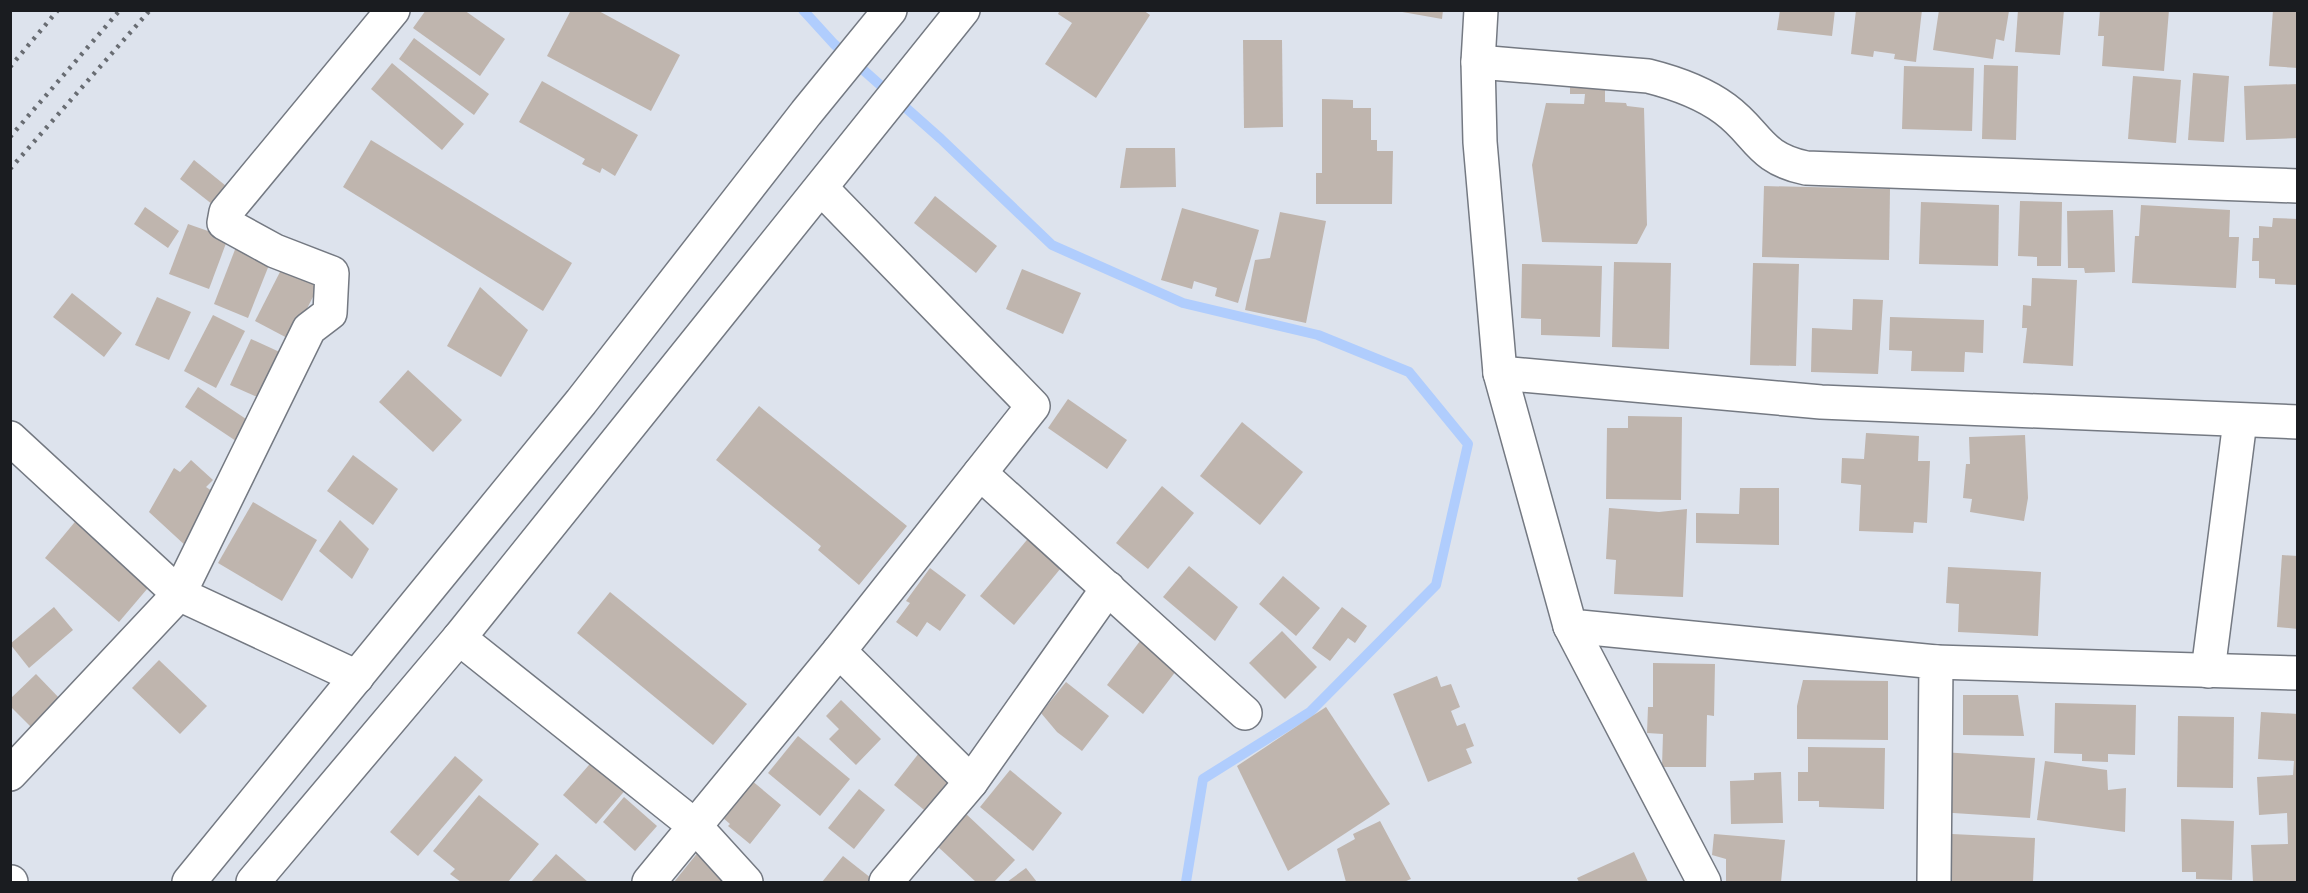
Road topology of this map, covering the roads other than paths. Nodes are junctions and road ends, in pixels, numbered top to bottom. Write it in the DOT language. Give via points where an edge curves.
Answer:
graph roads {
  1 [pos="393,10"];
  2 [pos="890,10"];
  3 [pos="963,10"];
  4 [pos="1481,10"];
  5 [pos="1478,62"];
  6 [pos="2298,186"];
  7 [pos="821,188"];
  8 [pos="1500,373"];
  9 [pos="2240,421"];
  10 [pos="2298,422"];
  11 [pos="10,438"];
  12 [pos="980,473"];
  13 [pos="1108,588"];
  14 [pos="180,594"];
  15 [pos="1570,626"];
  16 [pos="459,638"];
  17 [pos="839,651"];
  18 [pos="1936,662"];
  19 [pos="2208,671"];
  20 [pos="2298,673"];
  21 [pos="357,677"];
  22 [pos="1245,713"];
  23 [pos="16,757"];
  24 [pos="971,782"];
  25 [pos="695,826"];
  26 [pos="189,882"];
  27 [pos="253,882"];
  28 [pos="649,882"];
  29 [pos="746,882"];
  30 [pos="885,882"];
  31 [pos="1704,882"];
  32 [pos="1934,882"];
  1 -- 14 [label="main road" via="226,212 224,223 243,234 332,273 330,313 309,328"];
  2 -- 21 [label="main road" via="581,402"];
  3 -- 7 [label="main road"];
  4 -- 5 [label="main road"];
  5 -- 6 [label="main road" via="1648,76 1674,83 1701,93 1727,110 1766,152 1785,164 1806,168"];
  5 -- 8 [label="main road" via="1480,142"];
  7 -- 12 [label="main road" via="1033,406"];
  7 -- 16 [label="main road"];
  8 -- 9 [label="main road" via="1821,402"];
  8 -- 15 [label="main road"];
  9 -- 10 [label="main road"];
  9 -- 19 [label="main road"];
  11 -- 14 [label="main road"];
  12 -- 13 [label="main road"];
  12 -- 17 [label="main road"];
  13 -- 22 [label="main road"];
  13 -- 24 [label="main road"];
  14 -- 21 [label="main road"];
  14 -- 23 [label="main road"];
  15 -- 18 [label="main road"];
  15 -- 31 [label="main road"];
  16 -- 25 [label="main road"];
  16 -- 27 [label="main road"];
  17 -- 24 [label="main road"];
  17 -- 25 [label="main road"];
  18 -- 19 [label="main road"];
  18 -- 32 [label="main road"];
  19 -- 20 [label="main road"];
  21 -- 26 [label="main road"];
  24 -- 30 [label="main road"];
  25 -- 28 [label="main road"];
  25 -- 29 [label="main road"];
}
